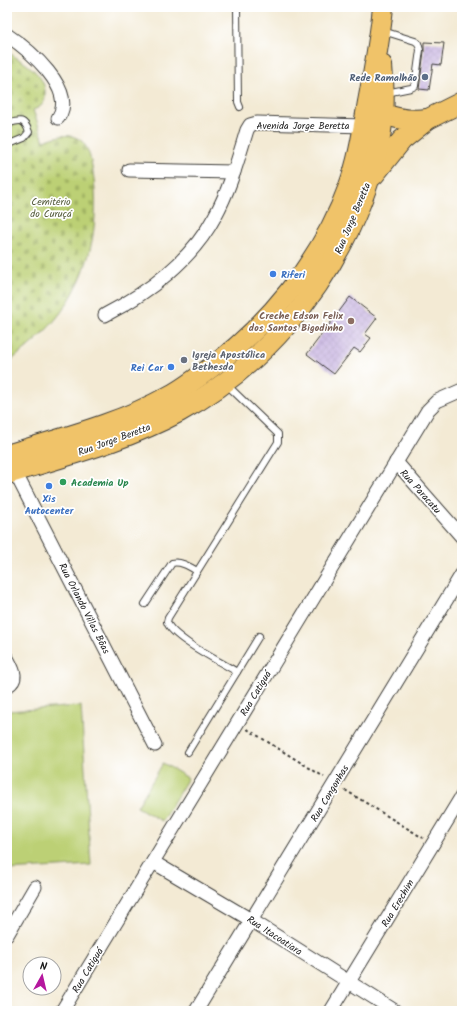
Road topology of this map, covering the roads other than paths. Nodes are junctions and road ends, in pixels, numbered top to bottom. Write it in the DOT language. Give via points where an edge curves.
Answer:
graph roads {
  1 [pos="237,7"];
  2 [pos="383,7"];
  3 [pos="7,35"];
  4 [pos="380,35"];
  5 [pos="384,102"];
  6 [pos="462,102"];
  7 [pos="240,108"];
  8 [pos="58,118"];
  9 [pos="428,119"];
  10 [pos="7,124"];
  11 [pos="364,126"];
  12 [pos="7,145"];
  13 [pos="129,170"];
  14 [pos="234,172"];
  15 [pos="368,182"];
  16 [pos="105,315"];
  17 [pos="225,383"];
  18 [pos="462,390"];
  19 [pos="396,462"];
  20 [pos="10,467"];
  21 [pos="462,537"];
  22 [pos="197,571"];
  23 [pos="462,574"];
  24 [pos="145,604"];
  25 [pos="259,636"];
  26 [pos="7,658"];
  27 [pos="237,672"];
  28 [pos="11,682"];
  29 [pos="156,745"];
  30 [pos="188,752"];
  31 [pos="462,796"];
  32 [pos="153,862"];
  33 [pos="35,887"];
  34 [pos="251,920"];
  35 [pos="8,930"];
  36 [pos="348,983"];
  37 [pos="62,1011"];
  38 [pos="196,1011"];
  39 [pos="331,1011"];
  40 [pos="395,1011"];
  1 -- 7 [label="lane"];
  2 -- 4 [label="main road, Rua Jorge Beretta"];
  3 -- 8 [label="street" via="40,61 52,76 63,106"];
  4 -- 5 [label="main road, Rua Jorge Beretta"];
  4 -- 5 [label="lane" via="415,41 420,50 415,86"];
  4 -- 11 [label="main road, Rua Jorge Beretta"];
  5 -- 9 [label="main road" via="397,118"];
  5 -- 15 [label="main road, Rua Jorge Beretta" via="379,140"];
  6 -- 9 [label="main road"];
  9 -- 15 [label="main road" via="402,140"];
  10 -- 12 [label="lane" via="22,121 29,132 24,138"];
  11 -- 14 [label="street, Avenida Jorge Beretta" via="250,125"];
  11 -- 20 [label="main road, Rua Jorge Beretta" via="349,186 329,230 281,302 241,344 170,396"];
  13 -- 14 [label="street"];
  14 -- 16 [label="street, Avenida Jorge Beretta" via="215,217 184,258 139,296"];
  15 -- 17 [label="main road, Rua Jorge Beretta" via="345,238 314,290 276,338"];
  17 -- 20 [label="main road, Rua Jorge Beretta" via="206,397 132,434 99,446"];
  17 -- 22 [label="lane" via="278,434 279,438"];
  18 -- 19 [label="street, Rua Catiguá" via="441,398 432,405"];
  19 -- 21 [label="street, Rua Paracatu"];
  19 -- 32 [label="street, Rua Catiguá"];
  20 -- 29 [label="street, Rua Orlando Villas Bôas"];
  22 -- 24 [label="lane" via="181,563 172,563"];
  22 -- 27 [label="lane" via="168,618 168,625 183,640"];
  23 -- 34 [label="street, Rua Congonhas"];
  25 -- 27 [label="lane"];
  26 -- 28 [label="street" via="14,675"];
  27 -- 30 [label="lane"];
  31 -- 36 [label="street, Rua Erechim"];
  32 -- 34 [label="street, Rua Itacoatiara"];
  32 -- 37 [label="street, Rua Catiguá"];
  33 -- 35 [label="street"];
  34 -- 36 [label="street, Rua Itacoatiara"];
  34 -- 38 [label="street, Rua Congonhas"];
  36 -- 39 [label="street, Rua Erechim"];
  36 -- 40 [label="street, Rua Itacoatiara"];
}
